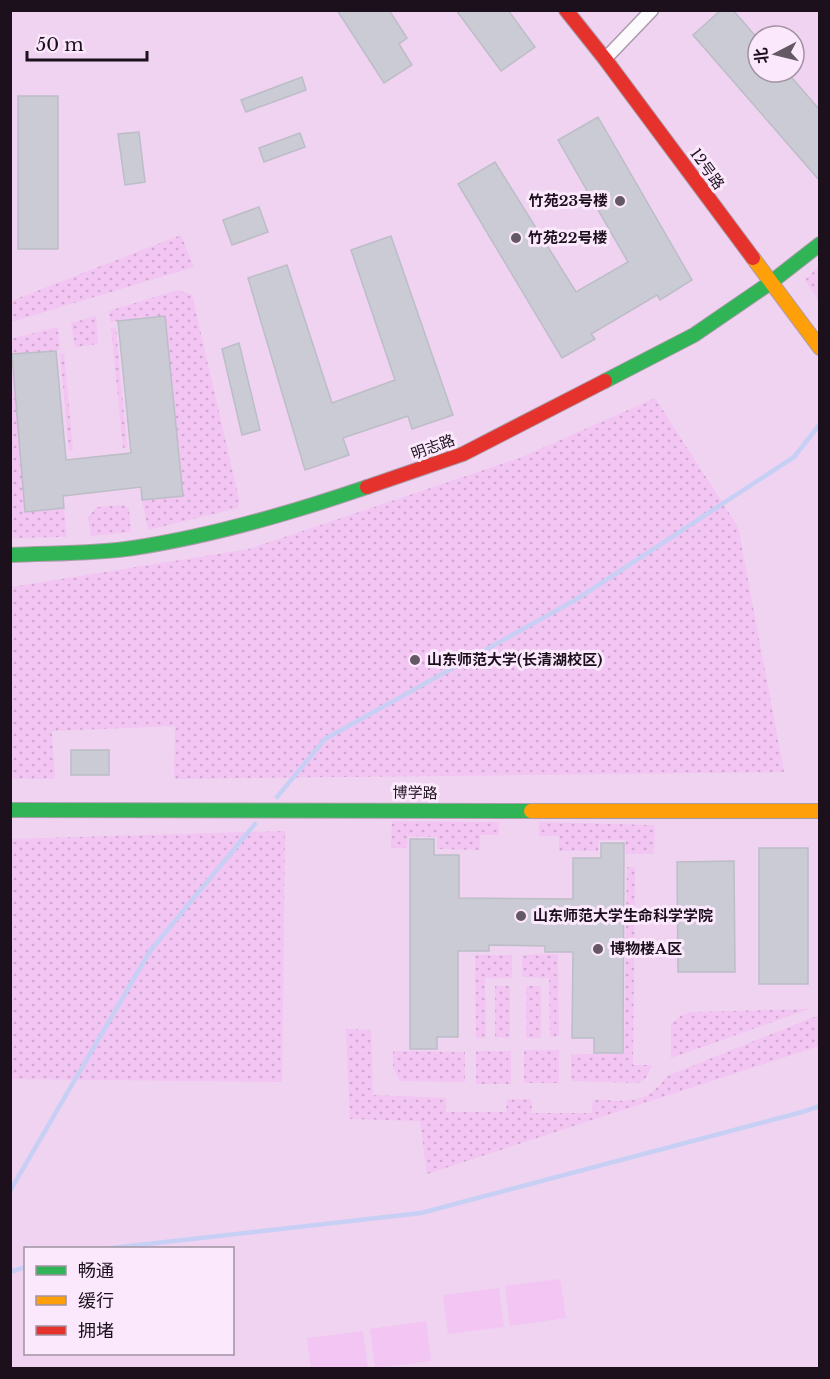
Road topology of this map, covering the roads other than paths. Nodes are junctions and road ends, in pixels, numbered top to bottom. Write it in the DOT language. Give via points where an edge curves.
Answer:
graph roads {
  1 [pos="566,10"];
  2 [pos="652,10"];
  3 [pos="605,59"];
  4 [pos="819,244"];
  5 [pos="770,283"];
  6 [pos="819,348"];
  7 [pos="10,555"];
  8 [pos="10,810"];
  9 [pos="819,811"];
  1 -- 3 [label="street, 12号路"];
  2 -- 3 [label="street"];
  3 -- 5 [label="street, 12号路"];
  4 -- 5 [label="street, 明志路"];
  5 -- 6 [label="street, 12号路"];
  5 -- 7 [label="street, 明志路" via="694,335 463,454 313,506 248,524 132,548"];
  8 -- 9 [label="street, 博学路"];
}
